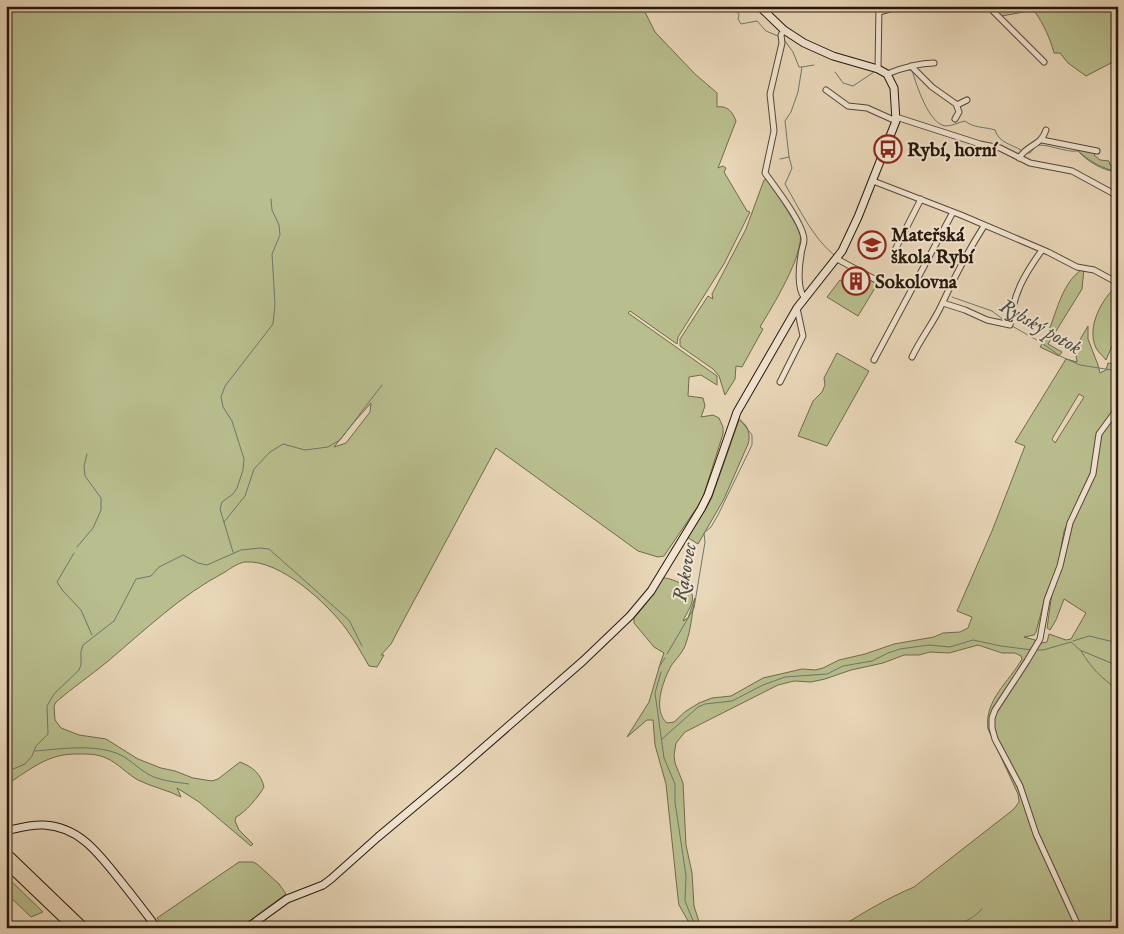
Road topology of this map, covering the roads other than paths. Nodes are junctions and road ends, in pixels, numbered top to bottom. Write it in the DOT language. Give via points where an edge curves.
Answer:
graph roads {
  1 [pos="759,6"];
  2 [pos="902,6"];
  3 [pos="988,6"];
  4 [pos="879,9"];
  5 [pos="784,30"];
  6 [pos="1044,62"];
  7 [pos="934,63"];
  8 [pos="911,66"];
  9 [pos="878,69"];
  10 [pos="887,74"];
  11 [pos="826,90"];
  12 [pos="967,100"];
  13 [pos="957,105"];
  14 [pos="896,119"];
  15 [pos="955,119"];
  16 [pos="1046,130"];
  17 [pos="1042,140"];
  18 [pos="1097,151"];
  19 [pos="1019,158"];
  20 [pos="873,180"];
  21 [pos="1118,196"];
  22 [pos="921,199"];
  23 [pos="954,212"];
  24 [pos="984,226"];
  25 [pos="896,250"];
  26 [pos="1042,250"];
  27 [pos="837,259"];
  28 [pos="878,281"];
  29 [pos="1118,283"];
  30 [pos="804,297"];
  31 [pos="943,302"];
  32 [pos="797,308"];
  33 [pos="912,357"];
  34 [pos="874,360"];
  35 [pos="780,382"];
  36 [pos="1118,408"];
  37 [pos="6,831"];
  38 [pos="6,853"];
  39 [pos="6,863"];
  40 [pos="29,881"];
  41 [pos="74,928"];
  42 [pos="84,928"];
  43 [pos="157,928"];
  44 [pos="247,928"];
  45 [pos="1078,928"];
  1 -- 5 [label="main road"];
  2 -- 4 [label="street"];
  3 -- 6 [label="street"];
  4 -- 9 [label="street"];
  5 -- 9 [label="main road" via="825,53"];
  5 -- 30 [label="street" via="770,94 774,130 765,173 801,227 804,240 800,270"];
  7 -- 8 [label="street"];
  8 -- 10 [label="street"];
  8 -- 13 [label="street"];
  9 -- 10 [label="main road"];
  10 -- 14 [label="main road" via="894,88"];
  11 -- 14 [label="street" via="848,106 867,108"];
  12 -- 13 [label="street"];
  13 -- 15 [label="street" via="959,112"];
  14 -- 19 [label="street" via="1000,148"];
  14 -- 20 [label="main road"];
  16 -- 17 [label="street"];
  17 -- 18 [label="street"];
  17 -- 19 [label="street" via="1025,149"];
  19 -- 21 [label="street" via="1072,171"];
  20 -- 22 [label="street"];
  20 -- 27 [label="main road"];
  22 -- 23 [label="street"];
  22 -- 25 [label="street"];
  23 -- 24 [label="street"];
  23 -- 34 [label="street"];
  24 -- 26 [label="street"];
  24 -- 31 [label="street"];
  26 -- 29 [label="street"];
  26 -- 31 [label="street" via="1016,292 1010,325 987,320"];
  27 -- 28 [label="street"];
  27 -- 30 [label="main road"];
  30 -- 32 [label="main road"];
  31 -- 33 [label="street"];
  32 -- 35 [label="street" via="803,336"];
  32 -- 44 [label="main road" via="735,417 704,504 638,608 583,661 340,872 323,884 284,901"];
  36 -- 45 [label="street" via="1099,434 1093,474 1070,523 1060,566 1047,600 1040,639 992,718 996,739 1020,786 1036,834"];
  37 -- 43 [label="main road" via="44,825 77,835 100,855"];
  38 -- 40 [label="highway"];
  39 -- 40 [label="highway"];
  40 -- 41 [label="highway"];
  40 -- 42 [label="highway"];
}
